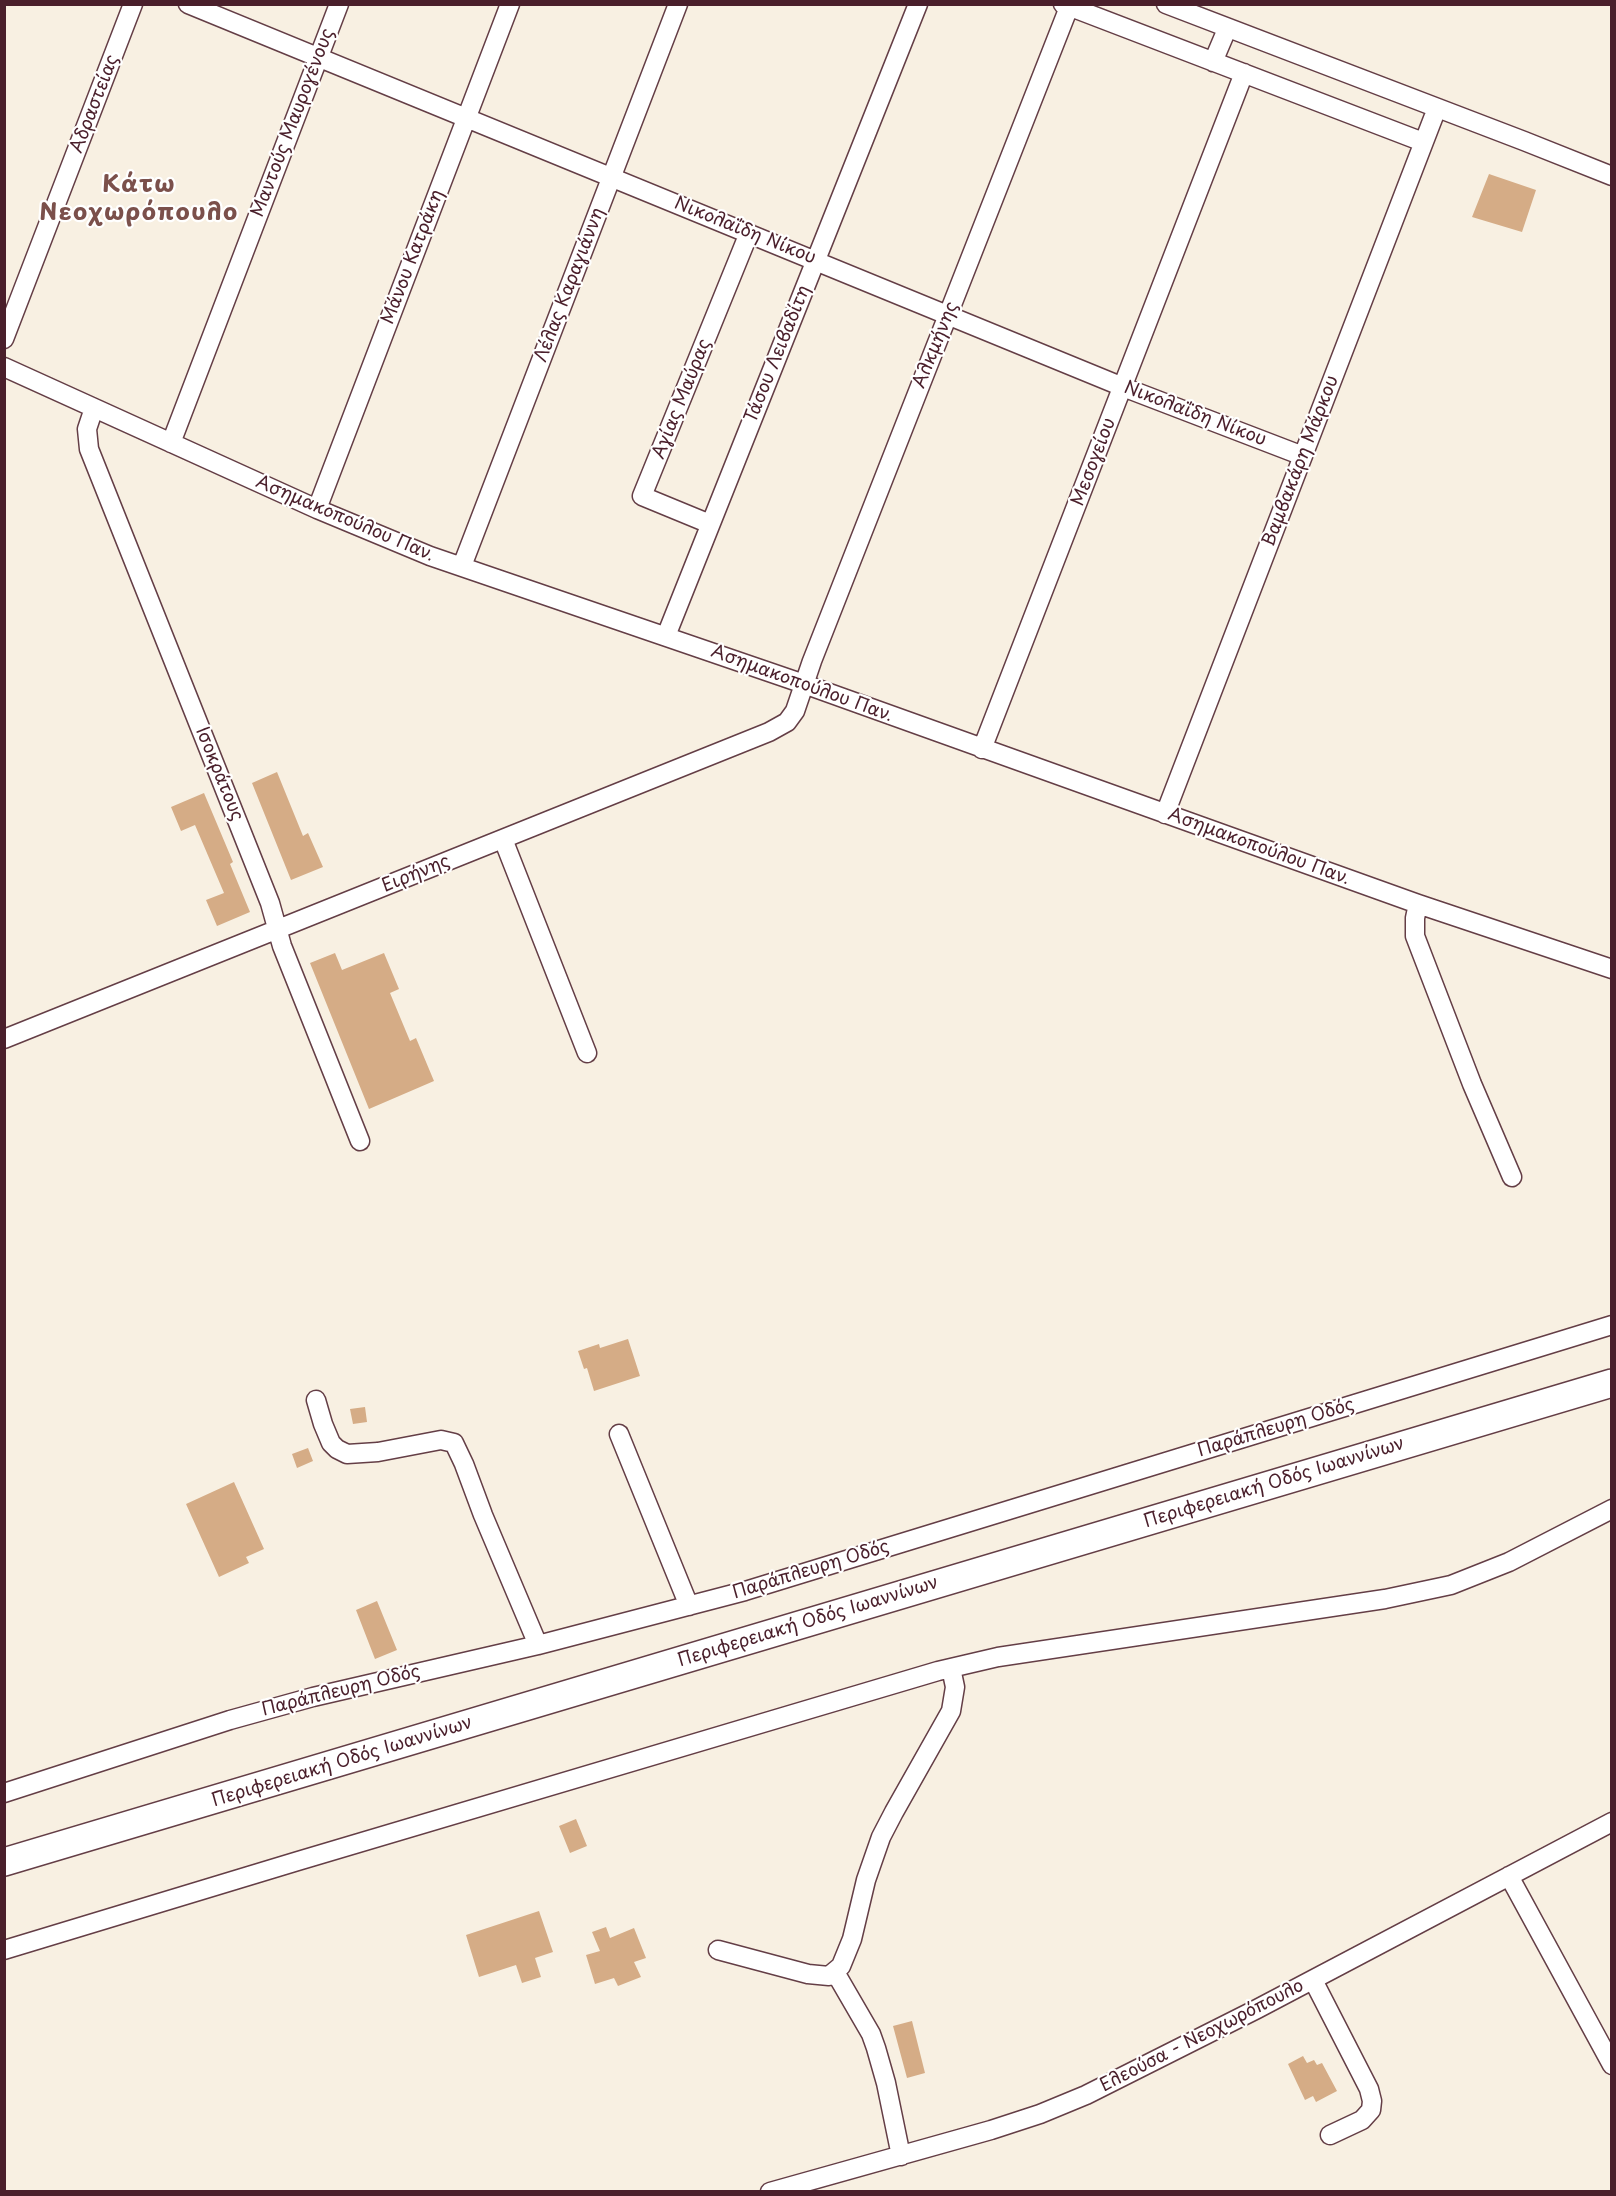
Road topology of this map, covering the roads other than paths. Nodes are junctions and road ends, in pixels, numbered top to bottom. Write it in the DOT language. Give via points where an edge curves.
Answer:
graph roads {
  1 [pos="133,4"];
  2 [pos="188,4"];
  3 [pos="339,4"];
  4 [pos="510,4"];
  5 [pos="678,4"];
  6 [pos="918,4"];
  7 [pos="1166,4"];
  8 [pos="1066,6"];
  9 [pos="1227,29"];
  10 [pos="318,58"];
  11 [pos="1213,62"];
  12 [pos="1244,73"];
  13 [pos="1437,108"];
  14 [pos="466,118"];
  15 [pos="1423,142"];
  16 [pos="612,176"];
  17 [pos="1611,176"];
  18 [pos="749,233"];
  19 [pos="816,260"];
  20 [pos="948,315"];
  21 [pos="4,339"];
  22 [pos="4,367"];
  23 [pos="1123,387"];
  24 [pos="94,408"];
  25 [pos="171,443"];
  26 [pos="1303,456"];
  27 [pos="316,509"];
  28 [pos="710,524"];
  29 [pos="462,566"];
  30 [pos="666,636"];
  31 [pos="804,684"];
  32 [pos="982,749"];
  33 [pos="1165,814"];
  34 [pos="503,839"];
  35 [pos="1418,904"];
  36 [pos="277,930"];
  37 [pos="1611,969"];
  38 [pos="4,1039"];
  39 [pos="587,1053"];
  40 [pos="360,1141"];
  41 [pos="1512,1177"];
  42 [pos="1611,1325"];
  43 [pos="1611,1383"];
  44 [pos="316,1400"];
  45 [pos="619,1434"];
  46 [pos="1611,1509"];
  47 [pos="689,1606"];
  48 [pos="538,1645"];
  49 [pos="951,1668"];
  50 [pos="4,1793"];
  51 [pos="1611,1822"];
  52 [pos="4,1863"];
  53 [pos="1509,1876"];
  54 [pos="4,1950"];
  55 [pos="718,1950"];
  56 [pos="835,1972"];
  57 [pos="1313,1980"];
  58 [pos="1611,2065"];
  59 [pos="1330,2135"];
  60 [pos="901,2156"];
  61 [pos="770,2192"];
  1 -- 21 [label="street, Αδραστείας"];
  2 -- 10 [label="street, Νικολαΐδη Νίκου"];
  3 -- 10 [label="street, Μαντούς Μαυρογένους"];
  4 -- 14 [label="street, Μάνου Κατράκη"];
  5 -- 16 [label="street, Λέλας Καραγιάννη"];
  6 -- 19 [label="street, Τάσου Λειβαδίτη"];
  7 -- 9 [label="street"];
  8 -- 11 [label="street"];
  8 -- 20 [label="street, Αλκμήνης"];
  9 -- 11 [label="street"];
  9 -- 13 [label="street"];
  10 -- 14 [label="street, Νικολαΐδη Νίκου"];
  10 -- 25 [label="street, Μαντούς Μαυρογένους"];
  11 -- 12 [label="street"];
  12 -- 15 [label="street"];
  12 -- 23 [label="street, Μεσογείου"];
  13 -- 15 [label="street, Βαμβακάρη Μάρκου"];
  13 -- 17 [label="street"];
  14 -- 16 [label="street, Νικολαΐδη Νίκου"];
  14 -- 27 [label="street, Μάνου Κατράκη"];
  15 -- 26 [label="street, Βαμβακάρη Μάρκου"];
  16 -- 18 [label="street, Νικολαΐδη Νίκου"];
  16 -- 29 [label="street, Λέλας Καραγιάννη"];
  18 -- 19 [label="street, Νικολαΐδη Νίκου"];
  18 -- 28 [label="street, Αγίας Μαύρας" via="642,496"];
  19 -- 20 [label="street, Νικολαΐδη Νίκου"];
  19 -- 28 [label="street, Τάσου Λειβαδίτη"];
  20 -- 23 [label="street, Νικολαΐδη Νίκου"];
  20 -- 31 [label="street, Αλκμήνης"];
  22 -- 24 [label="street, Ασημακοπούλου Παν."];
  23 -- 26 [label="street, Νικολαΐδη Νίκου"];
  23 -- 32 [label="street, Μεσογείου"];
  24 -- 25 [label="street, Ασημακοπούλου Παν."];
  24 -- 36 [label="street, Ισοκράτους" via="87,429 89,449 270,903"];
  25 -- 27 [label="street, Ασημακοπούλου Παν."];
  26 -- 33 [label="street, Βαμβακάρη Μάρκου"];
  27 -- 29 [label="street, Ασημακοπούλου Παν."];
  28 -- 30 [label="street, Τάσου Λειβαδίτη"];
  29 -- 30 [label="street, Ασημακοπούλου Παν."];
  30 -- 31 [label="street, Ασημακοπούλου Παν."];
  31 -- 32 [label="street, Ασημακοπούλου Παν."];
  31 -- 34 [label="street, Ειρήνης" via="793,715 781,726"];
  32 -- 33 [label="street, Ασημακοπούλου Παν."];
  33 -- 35 [label="street, Ασημακοπούλου Παν."];
  34 -- 36 [label="street, Ειρήνης"];
  34 -- 39 [label="street"];
  35 -- 37 [label="street, Ασημακοπούλου Παν."];
  35 -- 41 [label="street" via="1415,936"];
  36 -- 38 [label="street, Ειρήνης"];
  36 -- 40 [label="street, Ισοκράτους"];
  42 -- 47 [label="street, Παράπλευρη Οδός"];
  43 -- 52 [label="highway, Περιφερειακή Οδός Ιωαννίνων"];
  44 -- 48 [label="street" via="331,1443 347,1454 441,1440 454,1443"];
  45 -- 47 [label="street"];
  46 -- 49 [label="street" via="1509,1562 1451,1585 1385,1599 1058,1647"];
  47 -- 48 [label="street, Παράπλευρη Οδός"];
  48 -- 50 [label="street, Παράπλευρη Οδός" via="303,1700"];
  49 -- 54 [label="street"];
  49 -- 56 [label="street" via="955,1687 951,1711 881,1837 848,1952"];
  51 -- 53 [label="street, Ελεούσα - Νεοχωρόπουλο"];
  53 -- 57 [label="street, Ελεούσα - Νεοχωρόπουλο"];
  53 -- 58 [label="street"];
  55 -- 56 [label="street" via="808,1974 829,1976"];
  56 -- 60 [label="street" via="871,2034"];
  57 -- 59 [label="street" via="1372,2101 1371,2110 1362,2120"];
  57 -- 60 [label="street, Ελεούσα - Νεοχωρόπουλο" via="1127,2076 1057,2107"];
  60 -- 61 [label="street, Ελεούσα - Νεοχωρόπουλο"];
}
